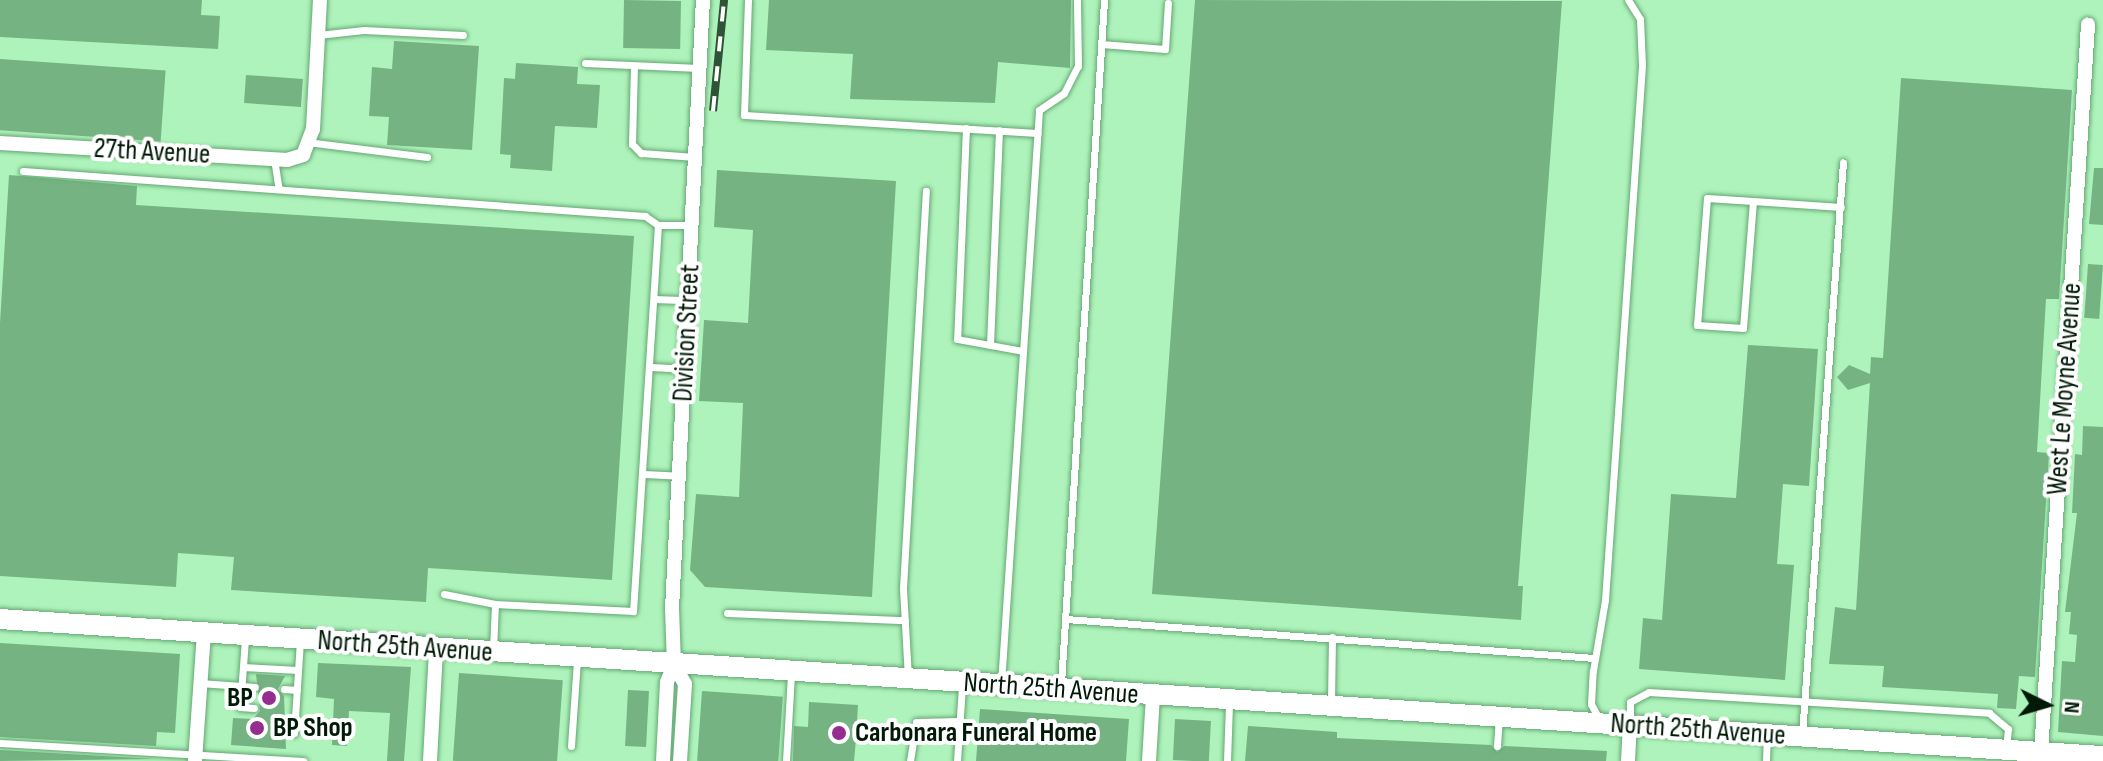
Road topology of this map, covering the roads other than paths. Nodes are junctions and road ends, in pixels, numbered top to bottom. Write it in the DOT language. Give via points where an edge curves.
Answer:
graph roads {
  1 [pos="320,0"];
  2 [pos="703,0"];
  3 [pos="748,0"];
  4 [pos="1077,0"];
  5 [pos="1104,0"];
  6 [pos="1628,0"];
  7 [pos="1168,3"];
  8 [pos="2088,25"];
  9 [pos="318,35"];
  10 [pos="463,35"];
  11 [pos="1101,44"];
  12 [pos="585,63"];
  13 [pos="634,66"];
  14 [pos="699,68"];
  15 [pos="966,128"];
  16 [pos="999,130"];
  17 [pos="1037,133"];
  18 [pos="0,143"];
  19 [pos="305,149"];
  20 [pos="427,157"];
  21 [pos="695,157"];
  22 [pos="274,159"];
  23 [pos="1843,162"];
  24 [pos="23,171"];
  25 [pos="279,189"];
  26 [pos="926,191"];
  27 [pos="1753,201"];
  28 [pos="1841,207"];
  29 [pos="658,225"];
  30 [pos="692,225"];
  31 [pos="654,299"];
  32 [pos="688,300"];
  33 [pos="990,345"];
  34 [pos="1023,351"];
  35 [pos="651,367"];
  36 [pos="684,369"];
  37 [pos="644,474"];
  38 [pos="679,476"];
  39 [pos="444,594"];
  40 [pos="495,604"];
  41 [pos="727,613"];
  42 [pos="0,619"];
  43 [pos="1066,619"];
  44 [pos="905,620"];
  45 [pos="204,633"];
  46 [pos="245,637"];
  47 [pos="1332,637"];
  48 [pos="300,641"];
  49 [pos="436,649"];
  50 [pos="493,653"];
  51 [pos="1595,658"];
  52 [pos="577,659"];
  53 [pos="674,665"];
  54 [pos="243,667"];
  55 [pos="298,670"];
  56 [pos="791,673"];
  57 [pos="908,680"];
  58 [pos="200,683"];
  59 [pos="962,683"];
  60 [pos="242,686"];
  61 [pos="1001,686"];
  62 [pos="255,687"];
  63 [pos="284,689"];
  64 [pos="297,690"];
  65 [pos="1061,690"];
  66 [pos="1153,696"];
  67 [pos="1230,701"];
  68 [pos="1804,703"];
  69 [pos="1331,707"];
  70 [pos="254,708"];
  71 [pos="283,710"];
  72 [pos="295,711"];
  73 [pos="1500,717"];
  74 [pos="960,721"];
  75 [pos="1602,724"];
  76 [pos="1630,726"];
  77 [pos="294,733"];
  78 [pos="1767,735"];
  79 [pos="1802,737"];
  80 [pos="0,743"];
  81 [pos="571,746"];
  82 [pos="1497,746"];
  83 [pos="2006,750"];
  84 [pos="2041,752"];
  85 [pos="2103,756"];
  86 [pos="195,758"];
  87 [pos="303,761"];
  88 [pos="430,761"];
  89 [pos="663,761"];
  90 [pos="680,761"];
  91 [pos="786,761"];
  92 [pos="910,761"];
  93 [pos="957,761"];
  94 [pos="1149,761"];
  95 [pos="1227,761"];
  96 [pos="1628,761"];
  97 [pos="1766,761"];
  1 -- 9 [label="street"];
  2 -- 14 [label="street, Division Street"];
  3 -- 15 [label="lane" via="744,115"];
  4 -- 17 [label="lane" via="1078,66 1064,93 1039,110"];
  5 -- 11 [label="lane"];
  6 -- 51 [label="lane" via="1640,19 1642,65 1605,600"];
  7 -- 11 [label="lane" via="1165,49"];
  8 -- 84 [label="street, West Le Moyne Avenue"];
  9 -- 10 [label="lane" via="364,30"];
  9 -- 19 [label="street"];
  11 -- 43 [label="lane"];
  12 -- 13 [label="lane"];
  13 -- 14 [label="lane"];
  13 -- 21 [label="lane" via="632,144 641,153"];
  14 -- 21 [label="street, Division Street"];
  15 -- 16 [label="lane"];
  15 -- 33 [label="lane" via="957,339"];
  16 -- 17 [label="lane"];
  16 -- 33 [label="lane"];
  17 -- 34 [label="lane"];
  18 -- 22 [label="street, 27th Avenue"];
  19 -- 20 [label="lane"];
  19 -- 22 [label="street, 27th Avenue"];
  21 -- 30 [label="street, Division Street"];
  22 -- 25 [label="lane"];
  23 -- 28 [label="lane"];
  24 -- 25 [label="lane"];
  25 -- 29 [label="lane" via="645,216"];
  26 -- 44 [label="lane"];
  27 -- 27 [label="lane" via="1707,198 1697,325 1743,328"];
  27 -- 28 [label="lane"];
  28 -- 68 [label="lane"];
  29 -- 30 [label="lane"];
  29 -- 31 [label="lane"];
  30 -- 32 [label="street, Division Street"];
  31 -- 32 [label="lane"];
  31 -- 35 [label="lane"];
  32 -- 36 [label="street, Division Street"];
  33 -- 34 [label="lane"];
  34 -- 61 [label="lane"];
  35 -- 36 [label="lane"];
  35 -- 37 [label="lane"];
  36 -- 38 [label="street, Division Street"];
  37 -- 38 [label="lane"];
  37 -- 40 [label="lane" via="633,611"];
  38 -- 53 [label="street, Division Street"];
  39 -- 40 [label="lane"];
  40 -- 50 [label="lane"];
  41 -- 44 [label="lane"];
  42 -- 45 [label="main road, North 25th Avenue"];
  43 -- 47 [label="lane"];
  43 -- 65 [label="lane"];
  44 -- 57 [label="lane"];
  45 -- 46 [label="main road, North 25th Avenue"];
  45 -- 58 [label="street"];
  46 -- 48 [label="main road, North 25th Avenue"];
  46 -- 54 [label="lane"];
  47 -- 51 [label="lane"];
  47 -- 69 [label="lane"];
  48 -- 49 [label="main road, North 25th Avenue"];
  48 -- 55 [label="lane"];
  49 -- 50 [label="main road, North 25th Avenue"];
  49 -- 88 [label="street"];
  50 -- 52 [label="main road, North 25th Avenue"];
  51 -- 75 [label="lane" via="1591,704"];
  52 -- 53 [label="main road, North 25th Avenue"];
  52 -- 81 [label="lane"];
  53 -- 56 [label="main road, North 25th Avenue"];
  53 -- 89 [label="street, Division Street" via="667,682"];
  53 -- 90 [label="street, Division Street" via="685,684"];
  54 -- 55 [label="lane"];
  54 -- 60 [label="lane"];
  55 -- 64 [label="lane"];
  56 -- 57 [label="main road, North 25th Avenue"];
  56 -- 91 [label="lane"];
  57 -- 59 [label="main road, North 25th Avenue"];
  58 -- 60 [label="lane"];
  58 -- 86 [label="street"];
  59 -- 61 [label="main road, North 25th Avenue"];
  59 -- 74 [label="lane"];
  60 -- 62 [label="lane"];
  60 -- 70 [label="lane" via="240,707"];
  61 -- 65 [label="main road, North 25th Avenue"];
  63 -- 64 [label="lane"];
  64 -- 72 [label="lane"];
  65 -- 66 [label="main road, North 25th Avenue"];
  66 -- 67 [label="main road, North 25th Avenue"];
  66 -- 94 [label="street"];
  67 -- 69 [label="main road, North 25th Avenue"];
  67 -- 95 [label="lane"];
  68 -- 76 [label="lane" via="1638,694 1630,702"];
  68 -- 79 [label="lane"];
  68 -- 83 [label="lane" via="1989,713 2008,729"];
  69 -- 73 [label="main road, North 25th Avenue"];
  71 -- 72 [label="lane"];
  72 -- 77 [label="lane"];
  73 -- 75 [label="main road, North 25th Avenue"];
  73 -- 82 [label="lane"];
  74 -- 92 [label="lane" via="916,722"];
  74 -- 93 [label="lane"];
  75 -- 76 [label="main road, North 25th Avenue"];
  76 -- 78 [label="main road, North 25th Avenue"];
  76 -- 96 [label="street"];
  78 -- 79 [label="main road, North 25th Avenue"];
  78 -- 97 [label="lane"];
  79 -- 83 [label="main road, North 25th Avenue"];
  80 -- 86 [label="lane"];
  83 -- 84 [label="main road, North 25th Avenue"];
  84 -- 85 [label="main road, North 25th Avenue"];
  86 -- 87 [label="lane"];
}
